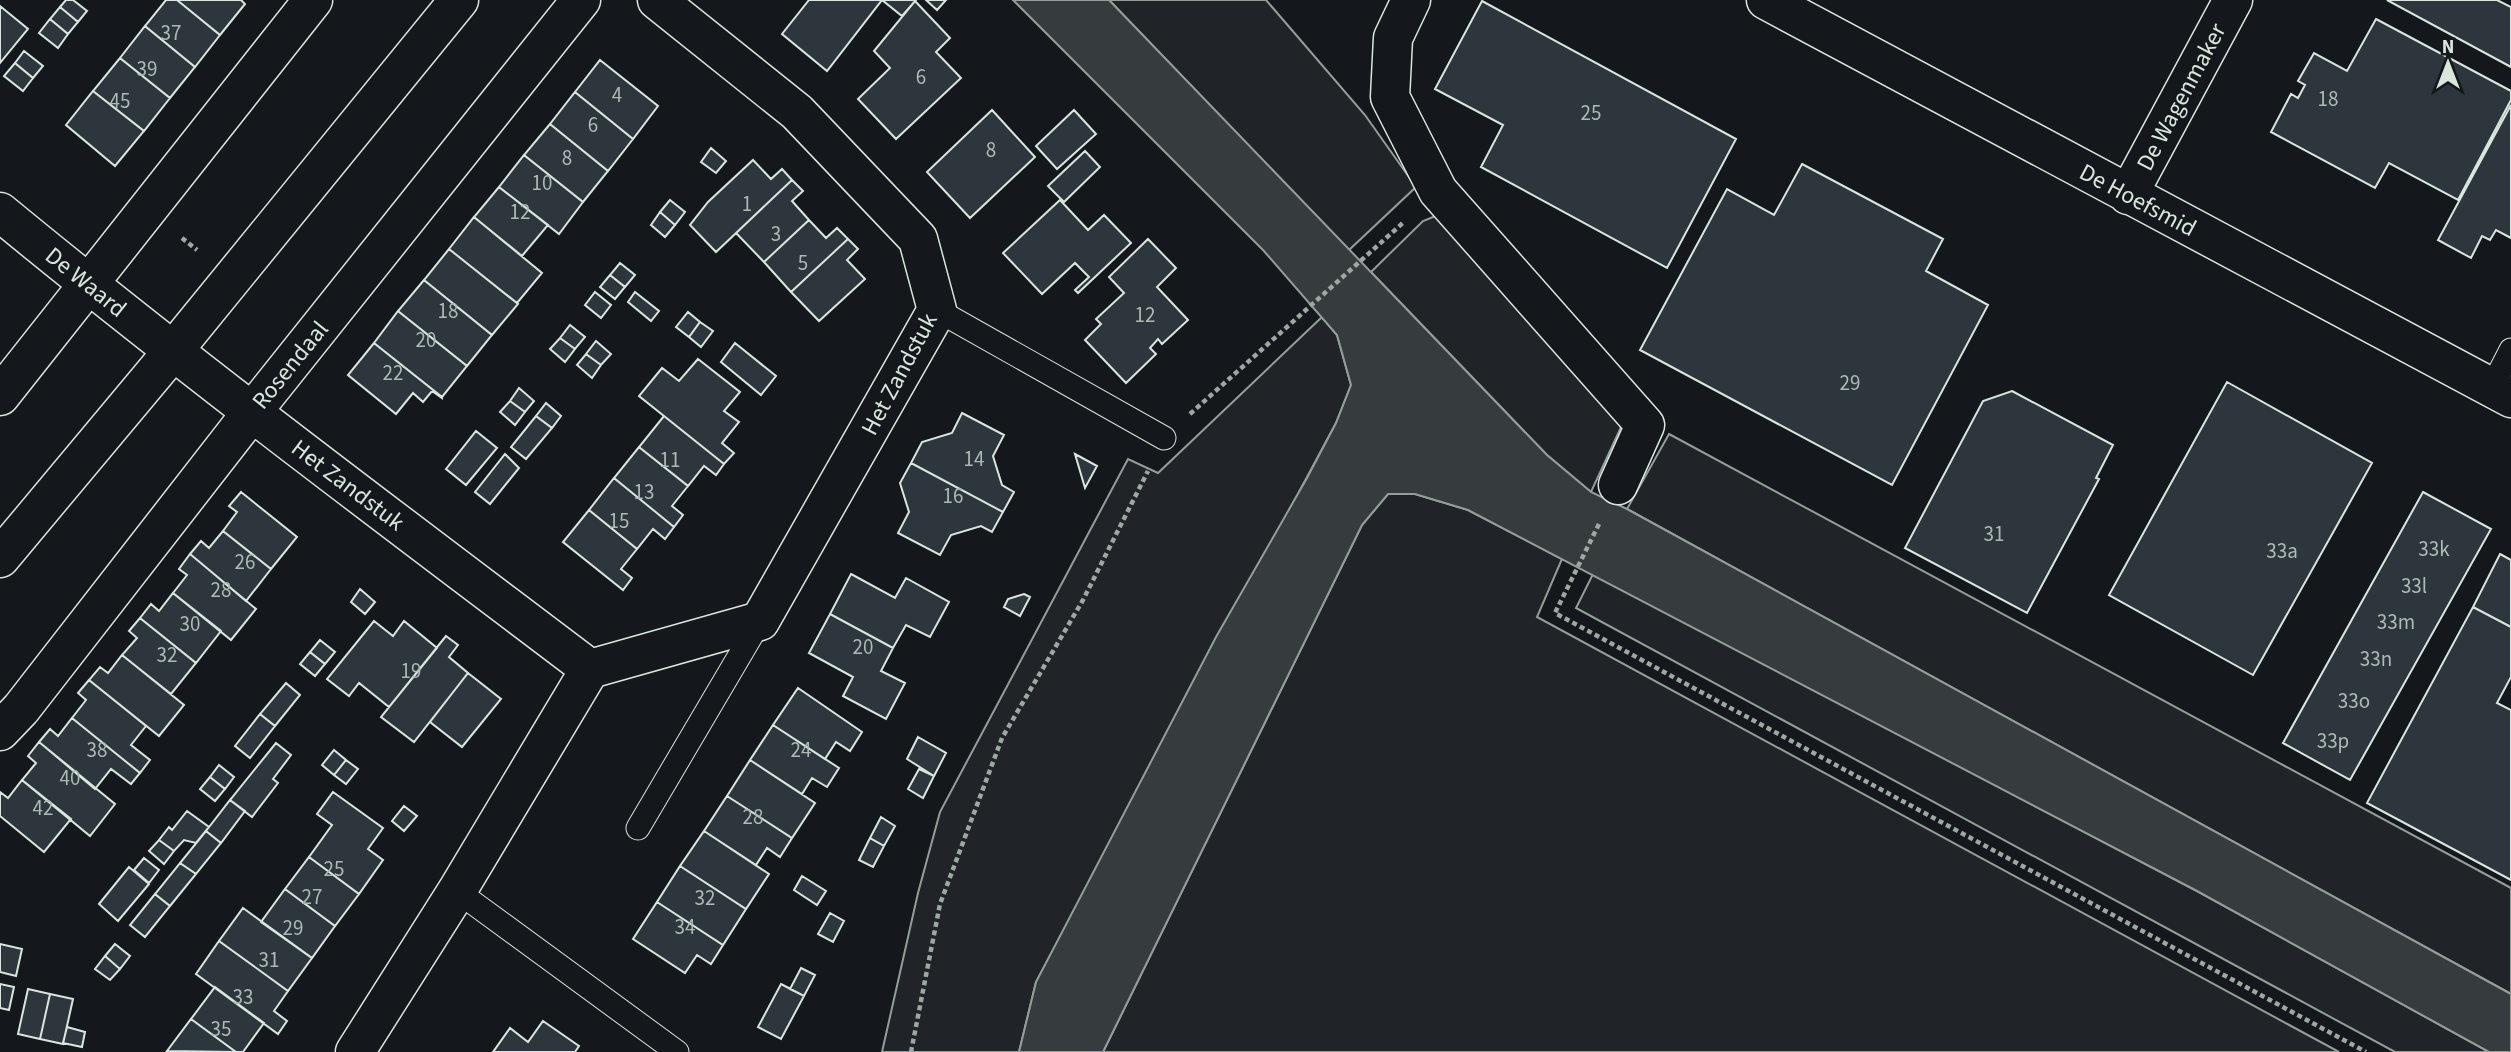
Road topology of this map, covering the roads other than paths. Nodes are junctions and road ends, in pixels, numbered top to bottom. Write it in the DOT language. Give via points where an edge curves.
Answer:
graph roads {
  1 [pos="313,0"];
  2 [pos="459,0"];
  3 [pos="581,0"];
  4 [pos="657,0"];
  5 [pos="1411,0"];
  6 [pos="1766,0"];
  7 [pos="2234,0"];
  8 [pos="2128,195"];
  9 [pos="0,212"];
  10 [pos="88,284"];
  11 [pos="937,310"];
  12 [pos="2511,350"];
  13 [pos="173,351"];
  14 [pos="2501,393"];
  15 [pos="0,396"];
  16 [pos="252,412"];
  17 [pos="1164,438"];
  18 [pos="1618,485"];
  19 [pos="0,558"];
  20 [pos="760,621"];
  21 [pos="590,669"];
  22 [pos="0,731"];
  23 [pos="638,828"];
  24 [pos="457,891"];
  25 [pos="355,1052"];
  26 [pos="677,1052"];
  1 -- 10 [label="street"];
  2 -- 13 [label="street"];
  3 -- 16 [label="street, Rosendaal"];
  4 -- 11 [label="street, Het Zandstuk" via="797,112 918,239"];
  5 -- 18 [label="street" via="1393,38 1390,97 1438,191 1645,425"];
  6 -- 8 [label="street, De Hoefsmid"];
  7 -- 8 [label="street, De Wagenmaker"];
  8 -- 14 [label="street, De Hoefsmid"];
  9 -- 10 [label="street, De Waard"];
  10 -- 13 [label="street, De Waard"];
  10 -- 15 [label="street"];
  11 -- 17 [label="lane"];
  11 -- 20 [label="street, Het Zandstuk"];
  12 -- 14 [label="lane"];
  13 -- 16 [label="street, Het Zandstuk"];
  13 -- 19 [label="street"];
  16 -- 21 [label="street, Het Zandstuk"];
  16 -- 22 [label="street, Rosendaal"];
  20 -- 21 [label="street"];
  20 -- 23 [label="lane"];
  21 -- 24 [label="street"];
  24 -- 25 [label="street"];
  24 -- 26 [label="lane"];
}
